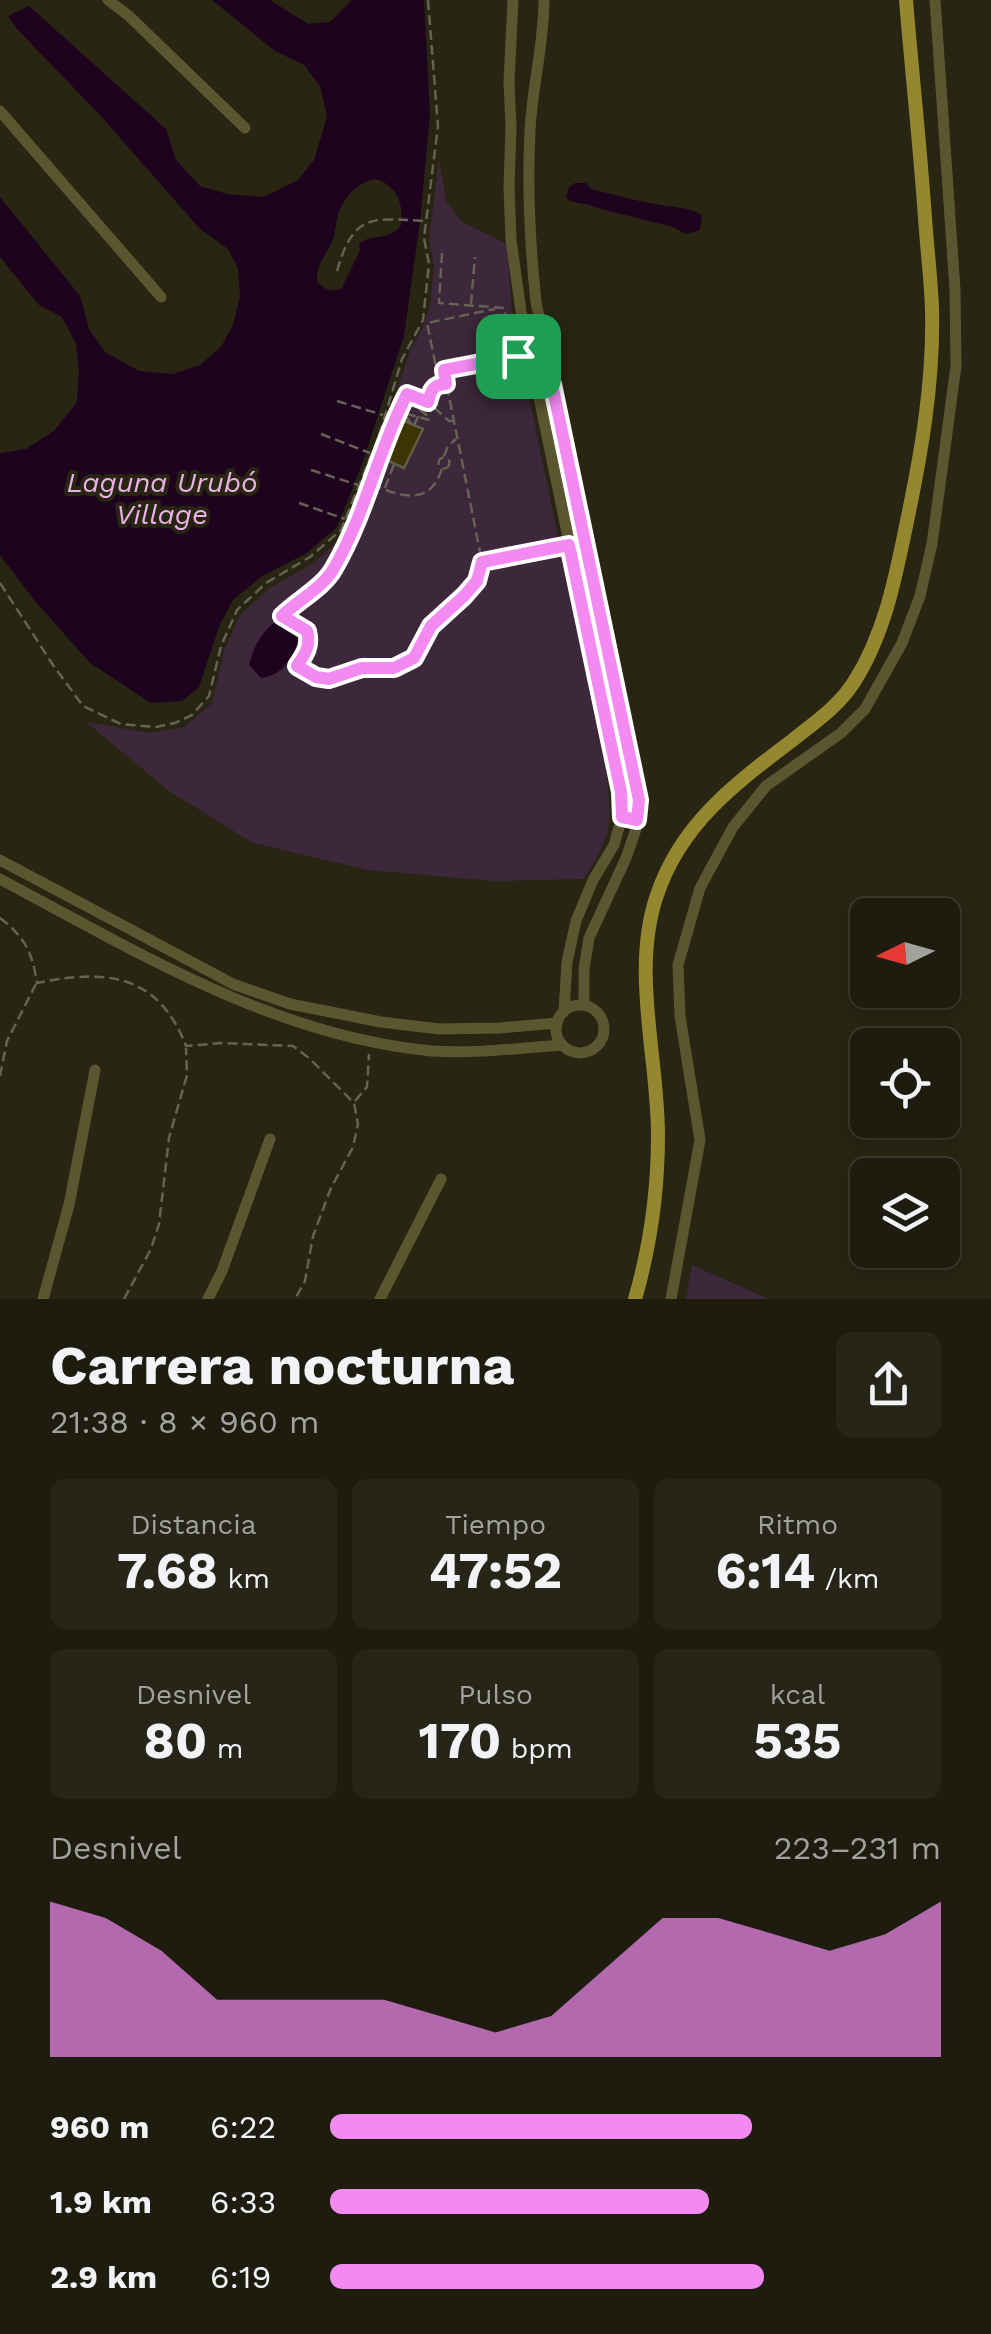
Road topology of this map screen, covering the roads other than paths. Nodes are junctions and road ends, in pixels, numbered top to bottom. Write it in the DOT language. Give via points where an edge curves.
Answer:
graph roads {
  1 [pos="108,0"];
  2 [pos="514,0"];
  3 [pos="544,0"];
  4 [pos="906,0"];
  5 [pos="934,0"];
  6 [pos="0,111"];
  7 [pos="245,128"];
  8 [pos="161,297"];
  9 [pos="552,384"];
  10 [pos="536,388"];
  11 [pos="622,817"];
  12 [pos="637,820"];
  13 [pos="0,860"];
  14 [pos="0,879"];
  15 [pos="584,1005"];
  16 [pos="560,1017"];
  17 [pos="381,1022"];
  18 [pos="373,1040"];
  19 [pos="562,1045"];
  20 [pos="96,1070"];
  21 [pos="270,1139"];
  22 [pos="441,1179"];
  23 [pos="43,1299"];
  24 [pos="208,1299"];
  25 [pos="380,1299"];
  26 [pos="635,1299"];
  27 [pos="672,1299"];
  1 -- 7 [label="street"];
  2 -- 10 [label="street" via="512,240"];
  3 -- 9 [label="street" via="530,128 530,243"];
  4 -- 26 [label="main road" via="932,309 920,462 892,596 853,685 708,809 676,851 657,894 645,957 658,1136"];
  5 -- 27 [label="street" via="956,366 932,544 902,642 865,709 766,786 700,888 678,965 700,1140"];
  6 -- 8 [label="street"];
  9 -- 10 [label="street"];
  9 -- 12 [label="street" via="639,800"];
  10 -- 11 [label="street"];
  11 -- 12 [label="street"];
  11 -- 16 [label="street" via="576,921"];
  12 -- 15 [label="street" via="589,938"];
  13 -- 17 [label="street" via="233,984 290,1004"];
  14 -- 18 [label="street" via="226,996 298,1023"];
  15 -- 16 [label="street"];
  15 -- 19 [label="street" via="602,1020 599,1044 585,1053"];
  16 -- 17 [label="street" via="499,1028"];
  16 -- 19 [label="street"];
  17 -- 18 [label="street"];
  18 -- 19 [label="street" via="434,1051"];
  20 -- 23 [label="street"];
  21 -- 24 [label="street"];
  22 -- 25 [label="street"];
}
